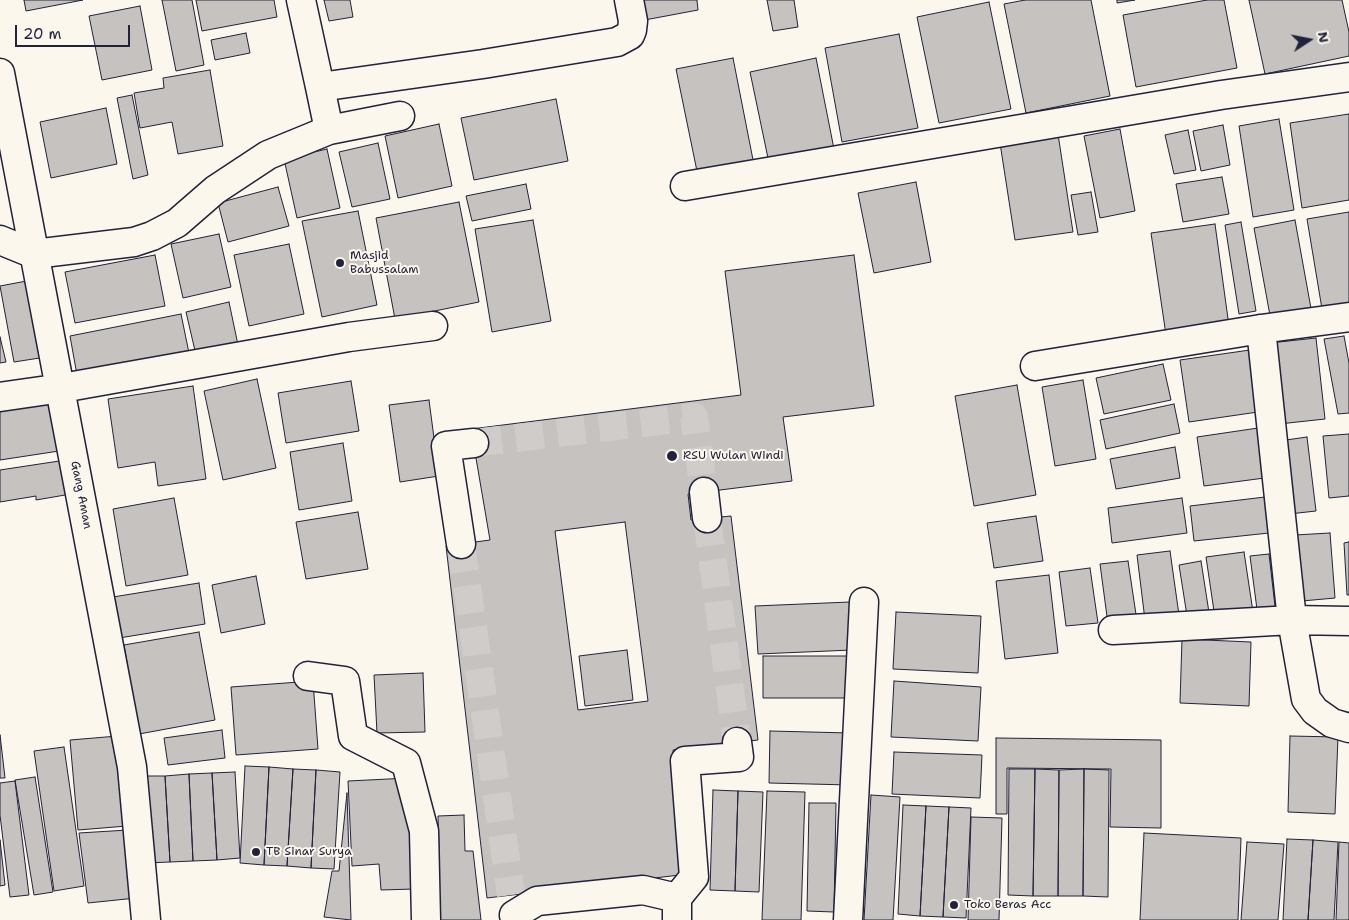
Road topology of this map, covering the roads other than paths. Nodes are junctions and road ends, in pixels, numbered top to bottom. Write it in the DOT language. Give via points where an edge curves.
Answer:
graph roads {
  1 [pos="300,0"];
  2 [pos="629,0"];
  3 [pos="0,73"];
  4 [pos="1349,77"];
  5 [pos="320,87"];
  6 [pos="400,116"];
  7 [pos="329,130"];
  8 [pos="685,186"];
  9 [pos="0,240"];
  10 [pos="34,254"];
  11 [pos="1349,317"];
  12 [pos="433,326"];
  13 [pos="1261,329"];
  14 [pos="1035,366"];
  15 [pos="62,388"];
  16 [pos="0,397"];
  17 [pos="474,443"];
  18 [pos="460,544"];
  19 [pos="864,602"];
  20 [pos="1292,620"];
  21 [pos="1349,621"];
  22 [pos="1113,630"];
  23 [pos="308,676"];
  24 [pos="1349,728"];
  25 [pos="738,742"];
  26 [pos="677,909"];
  27 [pos="513,910"];
  28 [pos="146,920"];
  29 [pos="426,920"];
  30 [pos="848,920"];
  1 -- 5 [label="street"];
  2 -- 5 [label="street" via="632,30 630,35 617,42"];
  3 -- 10 [label="street, Gang Aman"];
  4 -- 8 [label="street" via="1221,95"];
  5 -- 7 [label="street"];
  6 -- 7 [label="street"];
  7 -- 10 [label="street" via="268,155 215,190 177,222 152,236 134,242"];
  9 -- 10 [label="street"];
  10 -- 15 [label="street, Gang Aman"];
  11 -- 13 [label="street"];
  12 -- 15 [label="street" via="349,337"];
  13 -- 14 [label="street"];
  13 -- 20 [label="street"];
  15 -- 16 [label="street"];
  15 -- 28 [label="street, Gang Aman" via="132,767"];
  17 -- 18 [label="street" via="446,446"];
  19 -- 30 [label="street"];
  20 -- 21 [label="street"];
  20 -- 22 [label="street"];
  20 -- 24 [label="street" via="1306,699 1315,711 1332,723"];
  23 -- 29 [label="street" via="345,681 354,736 406,762 424,831"];
  25 -- 26 [label="street" via="739,757 685,761 694,878"];
  26 -- 27 [label="street" via="643,890 537,901"];
}
